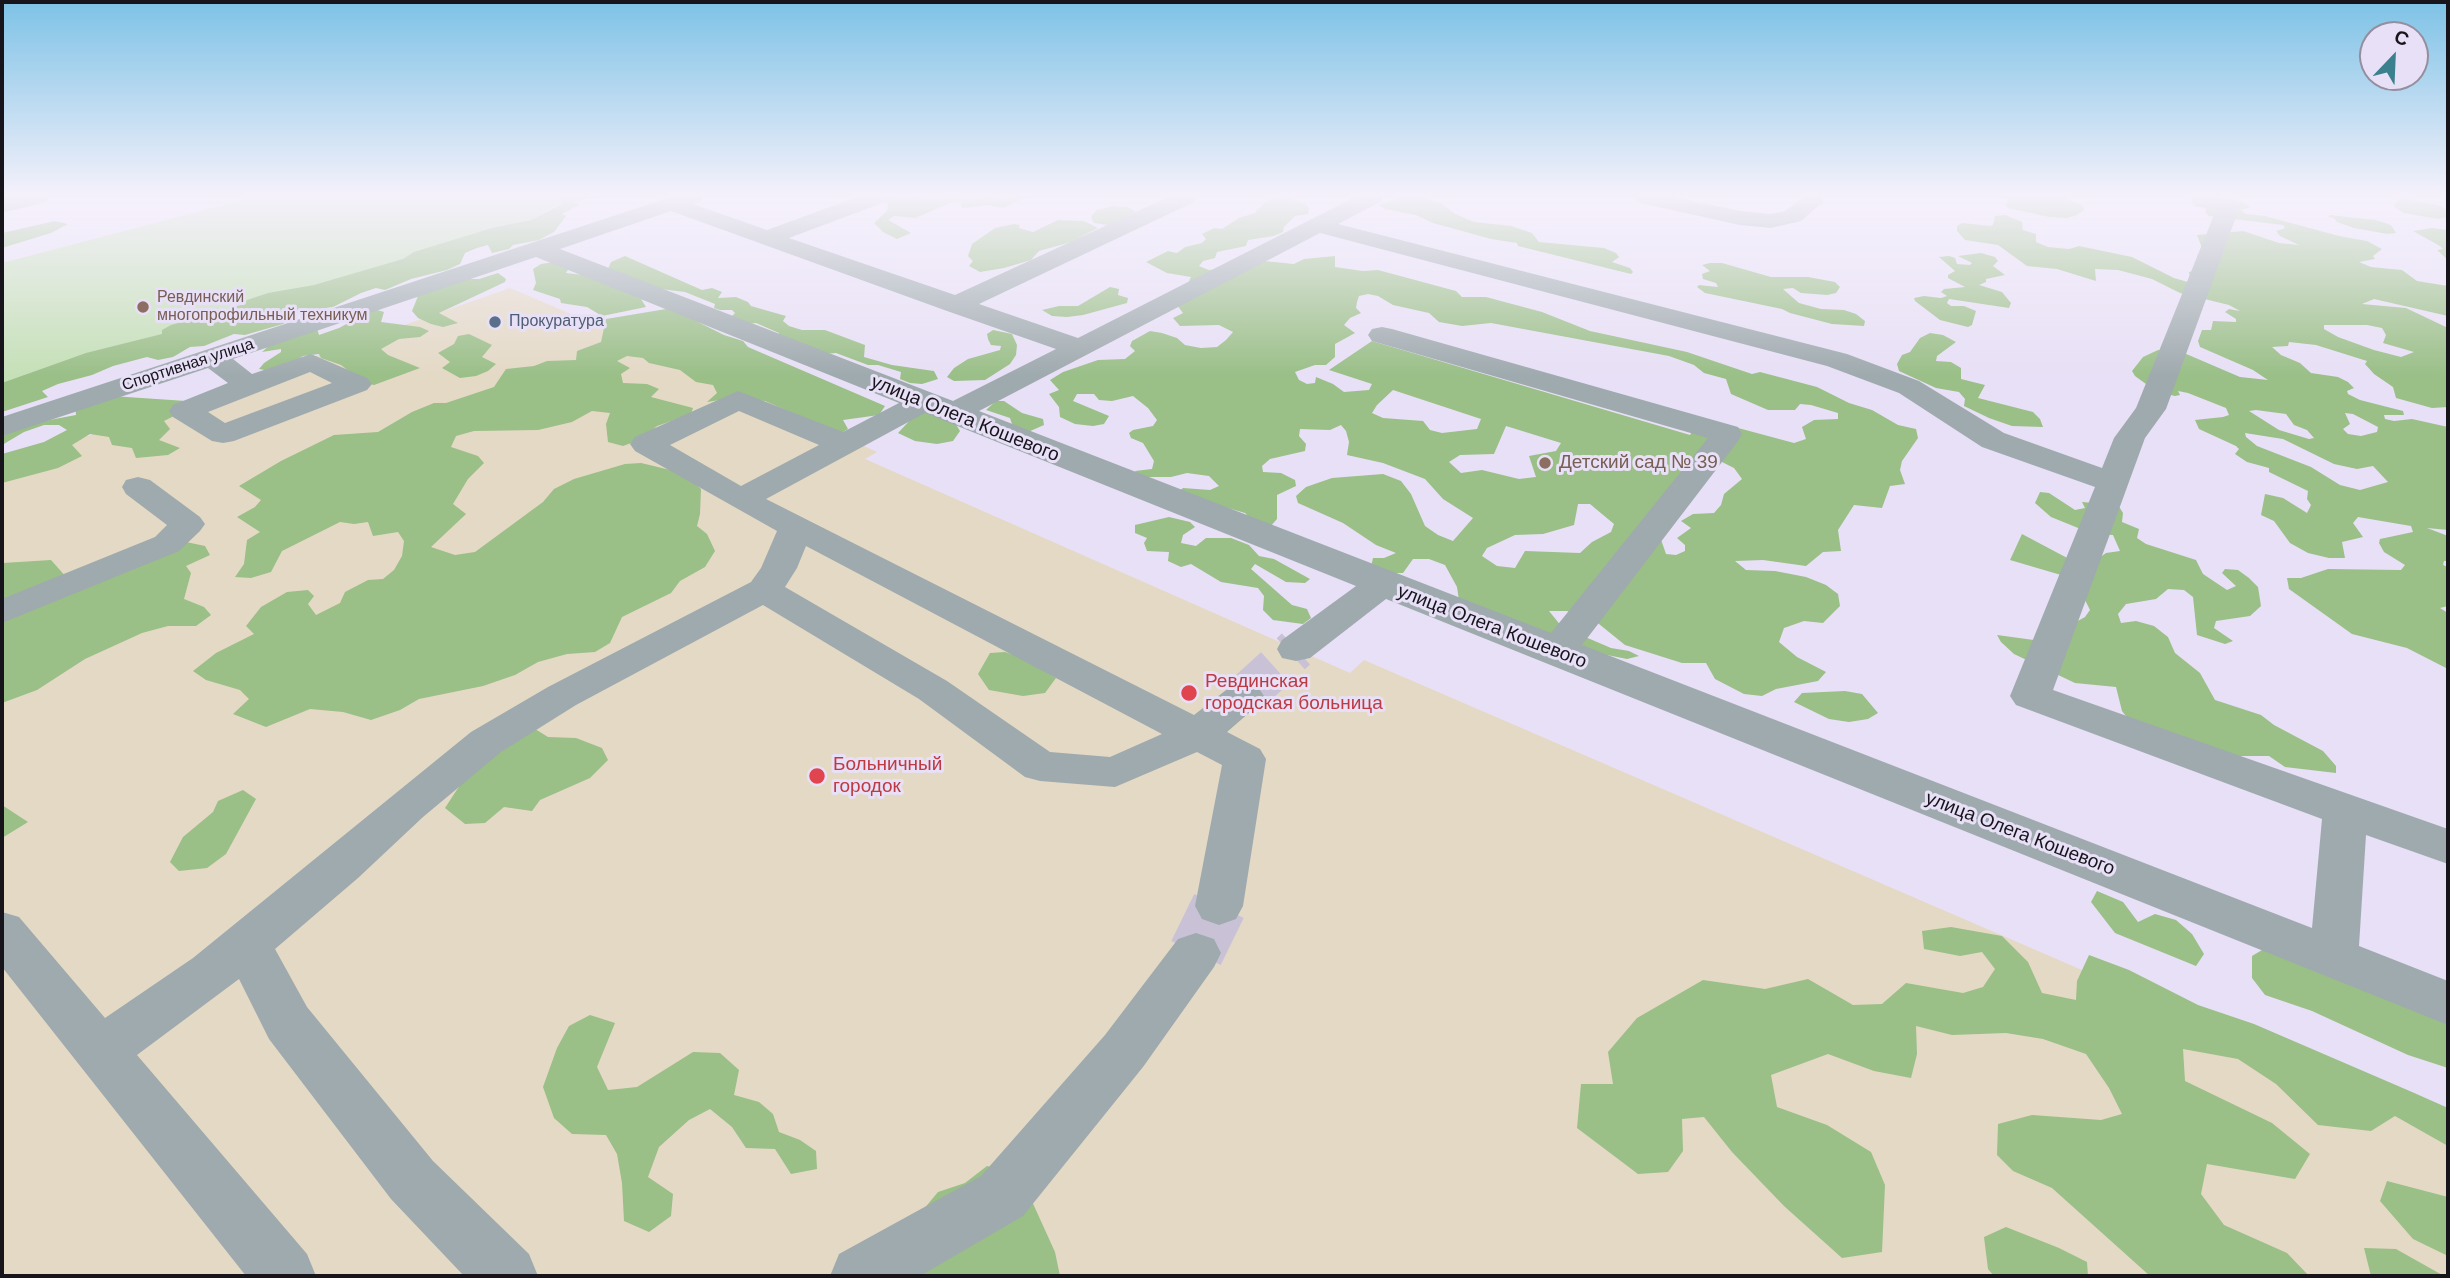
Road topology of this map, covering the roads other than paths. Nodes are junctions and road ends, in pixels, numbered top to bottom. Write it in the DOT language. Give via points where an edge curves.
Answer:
graph roads {
  1 [pos="515,257"];
  2 [pos="557,257"];
  3 [pos="820,257"];
  4 [pos="1058,257"];
  5 [pos="1255,257"];
  6 [pos="1438,257"];
  7 [pos="2210,257"];
  8 [pos="956,304"];
  9 [pos="1382,335"];
  10 [pos="1080,348"];
  11 [pos="212,357"];
  12 [pos="249,385"];
  13 [pos="938,408"];
  14 [pos="2,427"];
  15 [pos="845,445"];
  16 [pos="2112,482"];
  17 [pos="138,487"];
  18 [pos="741,499"];
  19 [pos="796,527"];
  20 [pos="1382,584"];
  21 [pos="764,590"];
  22 [pos="2,612"];
  23 [pos="1296,649"];
  24 [pos="1556,652"];
  25 [pos="1244,696"];
  26 [pos="1197,734"];
  27 [pos="2345,810"];
  28 [pos="2448,847"];
  29 [pos="2,931"];
  30 [pos="247,944"];
  31 [pos="2332,957"];
  32 [pos="2448,1003"];
  33 [pos="100,1051"];
  34 [pos="285,1276"];
  35 [pos="506,1276"];
  36 [pos="862,1276"];
  1 -- 11 [label="street, Спортивная улица"];
  2 -- 13 [label="street, улица Олега Кошевого"];
  3 -- 8 [label="street"];
  4 -- 8 [label="street"];
  5 -- 10 [label="street"];
  6 -- 16 [label="street" via="1837,360 1909,387 1993,440"];
  7 -- 16 [label="street" via="2151,409 2130,438"];
  8 -- 10 [label="street"];
  9 -- 24 [label="street" via="1727,435"];
  10 -- 13 [label="street"];
  11 -- 12 [label="street"];
  11 -- 14 [label="street, Спортивная улица"];
  12 -- 12 [label="street" via="311,362 357,384 223,434 184,411"];
  13 -- 15 [label="street"];
  13 -- 20 [label="street, улица Олега Кошевого"];
  15 -- 18 [label="street"];
  15 -- 18 [label="street" via="738,400 646,444"];
  16 -- 27 [label="street" via="2031,696"];
  17 -- 22 [label="street" via="188,524 167,544"];
  18 -- 19 [label="street"];
  19 -- 21 [label="street"];
  19 -- 26 [label="street"];
  20 -- 23 [label="street"];
  20 -- 24 [label="street, улица Олега Кошевого"];
  21 -- 26 [label="street" via="933,690 1040,766 1115,772"];
  21 -- 30 [label="street" via="562,696 486,742"];
  24 -- 31 [label="street, улица Олега Кошевого"];
  25 -- 26 [label="street"];
  26 -- 36 [label="street" via="1245,759 1208,929 1124,1051 1002,1196"];
  27 -- 28 [label="street"];
  27 -- 31 [label="street"];
  29 -- 33 [label="street"];
  30 -- 33 [label="street"];
  30 -- 35 [label="street" via="288,1023 412,1180"];
  31 -- 32 [label="street, улица Олега Кошевого"];
  33 -- 34 [label="street"];
}
